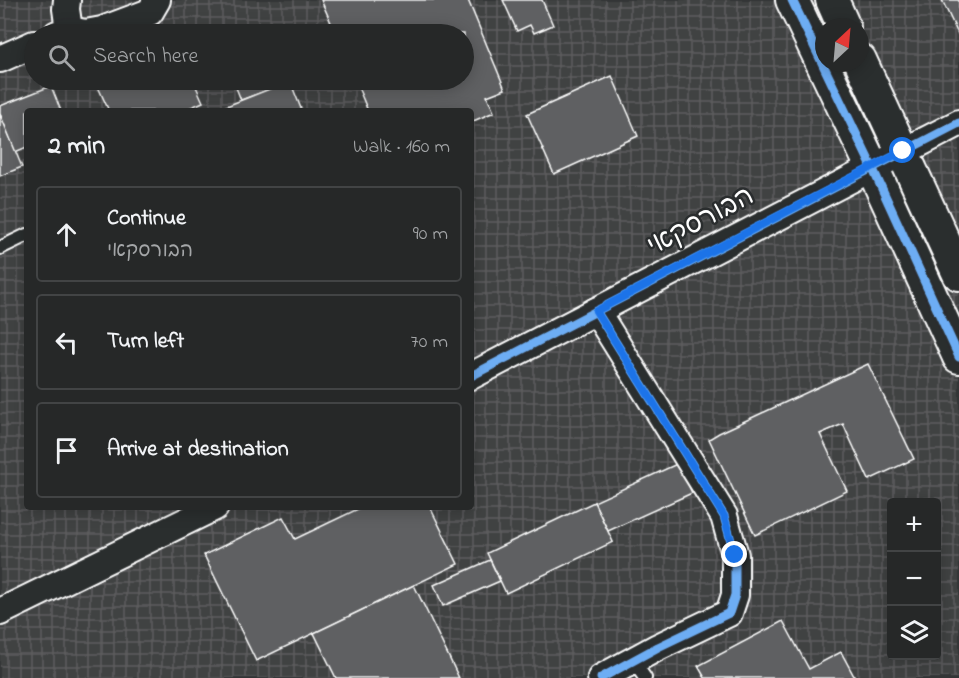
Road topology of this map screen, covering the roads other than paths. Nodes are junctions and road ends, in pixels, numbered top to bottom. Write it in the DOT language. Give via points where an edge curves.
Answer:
graph roads {
  1 [pos="67,0"];
  2 [pos="158,0"];
  3 [pos="792,0"];
  4 [pos="832,0"];
  5 [pos="840,18"];
  6 [pos="64,24"];
  7 [pos="118,24"];
  8 [pos="24,48"];
  9 [pos="0,59"];
  10 [pos="866,72"];
  11 [pos="959,123"];
  12 [pos="903,151"];
  13 [pos="872,167"];
  14 [pos="24,236"];
  15 [pos="0,248"];
  16 [pos="959,274"];
  17 [pos="596,311"];
  18 [pos="959,357"];
  19 [pos="474,374"];
  20 [pos="209,510"];
  21 [pos="0,612"];
  22 [pos="639,669"];
  23 [pos="601,678"];
  1 -- 6 [label="street"];
  2 -- 7 [label="street" via="150,12"];
  3 -- 13 [label="street"];
  4 -- 5 [label="street"];
  8 -- 9 [label="street"];
  10 -- 12 [label="street"];
  11 -- 12 [label="street, הבורסקאי"];
  12 -- 13 [label="street, הבורסקאי"];
  12 -- 16 [label="street"];
  13 -- 17 [label="street, הבורסקאי"];
  13 -- 18 [label="street"];
  14 -- 15 [label="lane"];
  17 -- 19 [label="street, הבורסקאי"];
  17 -- 22 [label="street" via="724,516 735,555 735,595 729,613"];
  20 -- 21 [label="street"];
  22 -- 23 [label="street"];
}
